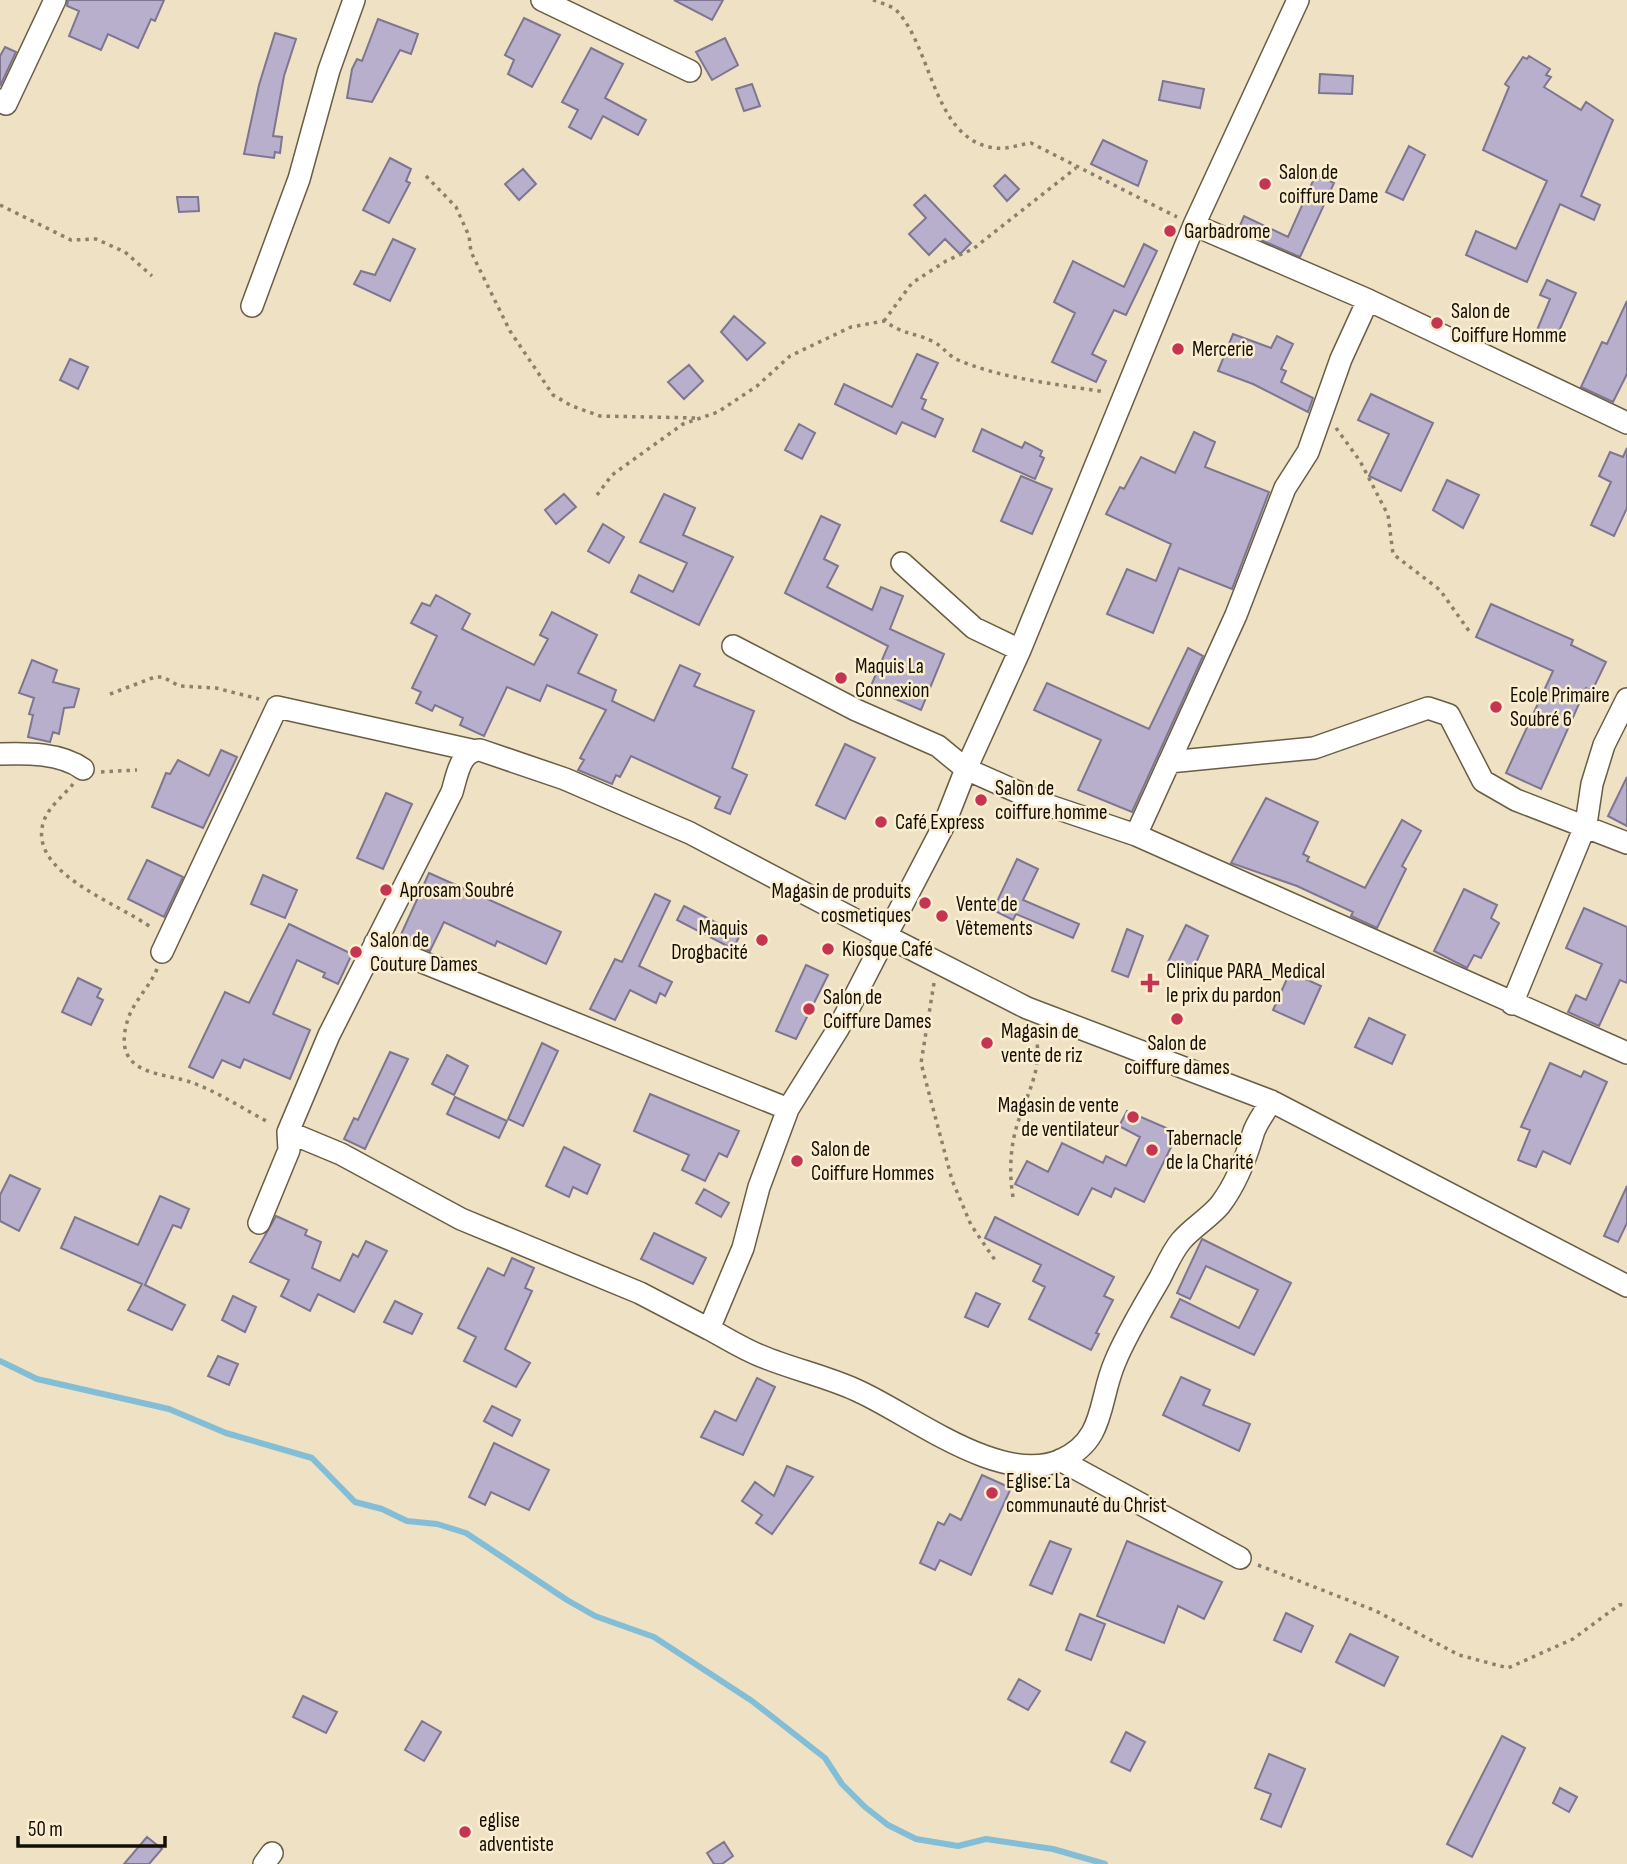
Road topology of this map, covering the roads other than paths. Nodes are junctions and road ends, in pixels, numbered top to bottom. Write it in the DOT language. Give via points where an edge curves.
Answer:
graph roads {
  1 [pos="55,0"];
  2 [pos="354,0"];
  3 [pos="542,0"];
  4 [pos="1298,0"];
  5 [pos="690,71"];
  6 [pos="0,100"];
  7 [pos="1194,225"];
  8 [pos="1368,300"];
  9 [pos="252,306"];
  10 [pos="1627,424"];
  11 [pos="902,563"];
  12 [pos="733,646"];
  13 [pos="1020,650"];
  14 [pos="1627,699"];
  15 [pos="471,750"];
  16 [pos="0,754"];
  17 [pos="1170,762"];
  18 [pos="83,769"];
  19 [pos="966,769"];
  20 [pos="1586,824"];
  21 [pos="1136,835"];
  22 [pos="1627,842"];
  23 [pos="886,936"];
  24 [pos="374,943"];
  25 [pos="162,952"];
  26 [pos="1512,1004"];
  27 [pos="1627,1053"];
  28 [pos="1271,1101"];
  29 [pos="788,1109"];
  30 [pos="288,1132"];
  31 [pos="259,1223"];
  32 [pos="1627,1286"];
  33 [pos="709,1329"];
  34 [pos="1060,1460"];
  35 [pos="1240,1558"];
  1 -- 6 [label="street" via="6,104"];
  2 -- 9 [label="street" via="299,179"];
  3 -- 5 [label="street"];
  4 -- 7 [label="street"];
  7 -- 8 [label="street"];
  7 -- 13 [label="street"];
  8 -- 10 [label="street"];
  8 -- 17 [label="street" via="1308,452 1285,488 1236,615"];
  11 -- 13 [label="street" via="974,628"];
  12 -- 19 [label="street" via="856,710 938,746"];
  13 -- 19 [label="street"];
  14 -- 20 [label="street" via="1604,745"];
  15 -- 23 [label="street" via="565,779 690,833"];
  15 -- 24 [label="street"];
  15 -- 25 [label="street" via="277,707"];
  16 -- 18 [label="street" via="56,758"];
  17 -- 20 [label="street" via="1314,747 1428,708 1449,715 1483,781 1516,800"];
  17 -- 21 [label="street"];
  19 -- 21 [label="street"];
  19 -- 23 [label="street" via="944,825"];
  20 -- 22 [label="street"];
  20 -- 26 [label="street"];
  21 -- 26 [label="street"];
  23 -- 28 [label="street" via="1027,1007"];
  23 -- 29 [label="street" via="838,1029"];
  24 -- 29 [label="street"];
  24 -- 30 [label="street"];
  26 -- 27 [label="street"];
  28 -- 32 [label="street"];
  28 -- 34 [label="street" via="1234,1182 1219,1206 1181,1241 1134,1323 1114,1365 1094,1432 1086,1445"];
  29 -- 33 [label="street" via="759,1187 743,1248"];
  30 -- 31 [label="street" via="289,1150"];
  30 -- 33 [label="street" via="341,1154 461,1219 640,1293"];
  33 -- 34 [label="street" via="760,1356 855,1389 946,1441 985,1456 1018,1464"];
  34 -- 35 [label="street"];
}
